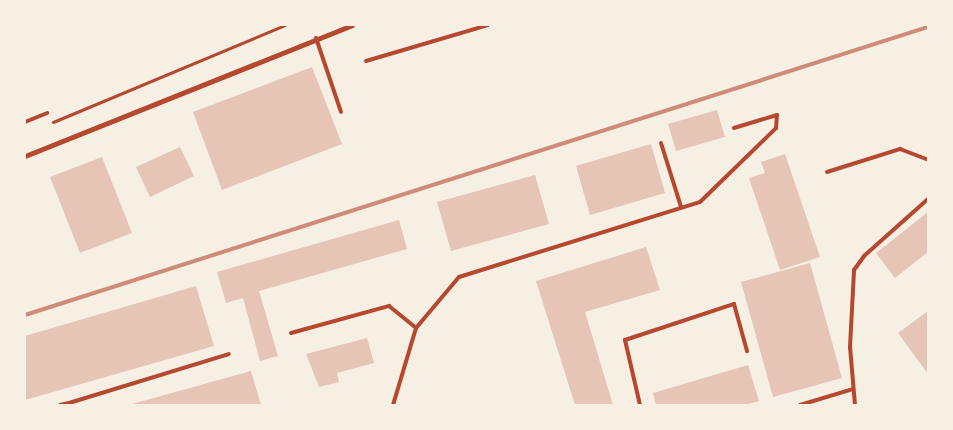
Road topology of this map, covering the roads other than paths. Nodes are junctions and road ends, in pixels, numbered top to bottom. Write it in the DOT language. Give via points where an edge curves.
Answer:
graph roads {
  1 [pos="352,25"];
  2 [pos="488,25"];
  3 [pos="316,38"];
  4 [pos="366,61"];
  5 [pos="341,112"];
  6 [pos="47,113"];
  7 [pos="25,122"];
  8 [pos="734,128"];
  9 [pos="661,143"];
  10 [pos="25,156"];
  11 [pos="928,160"];
  12 [pos="827,172"];
  13 [pos="928,199"];
  14 [pos="681,207"];
  15 [pos="416,328"];
  16 [pos="291,333"];
  17 [pos="747,350"];
  18 [pos="229,354"];
  19 [pos="853,389"];
  20 [pos="69,404"];
  21 [pos="60,405"];
  22 [pos="393,405"];
  23 [pos="640,405"];
  24 [pos="800,405"];
  25 [pos="855,405"];
  1 -- 3 [label="street"];
  2 -- 4 [label="lane"];
  3 -- 5 [label="lane"];
  3 -- 10 [label="street"];
  6 -- 7 [label="lane"];
  8 -- 14 [label="lane" via="777,115 776,128 700,202"];
  9 -- 14 [label="lane"];
  11 -- 12 [label="lane" via="900,149"];
  13 -- 19 [label="lane" via="864,256 854,270 850,348"];
  14 -- 15 [label="lane" via="459,277"];
  15 -- 16 [label="lane" via="389,306"];
  15 -- 22 [label="lane"];
  17 -- 23 [label="lane" via="734,304 624,340"];
  18 -- 20 [label="lane"];
  19 -- 24 [label="lane"];
  19 -- 25 [label="lane"];
  20 -- 21 [label="lane"];
}
